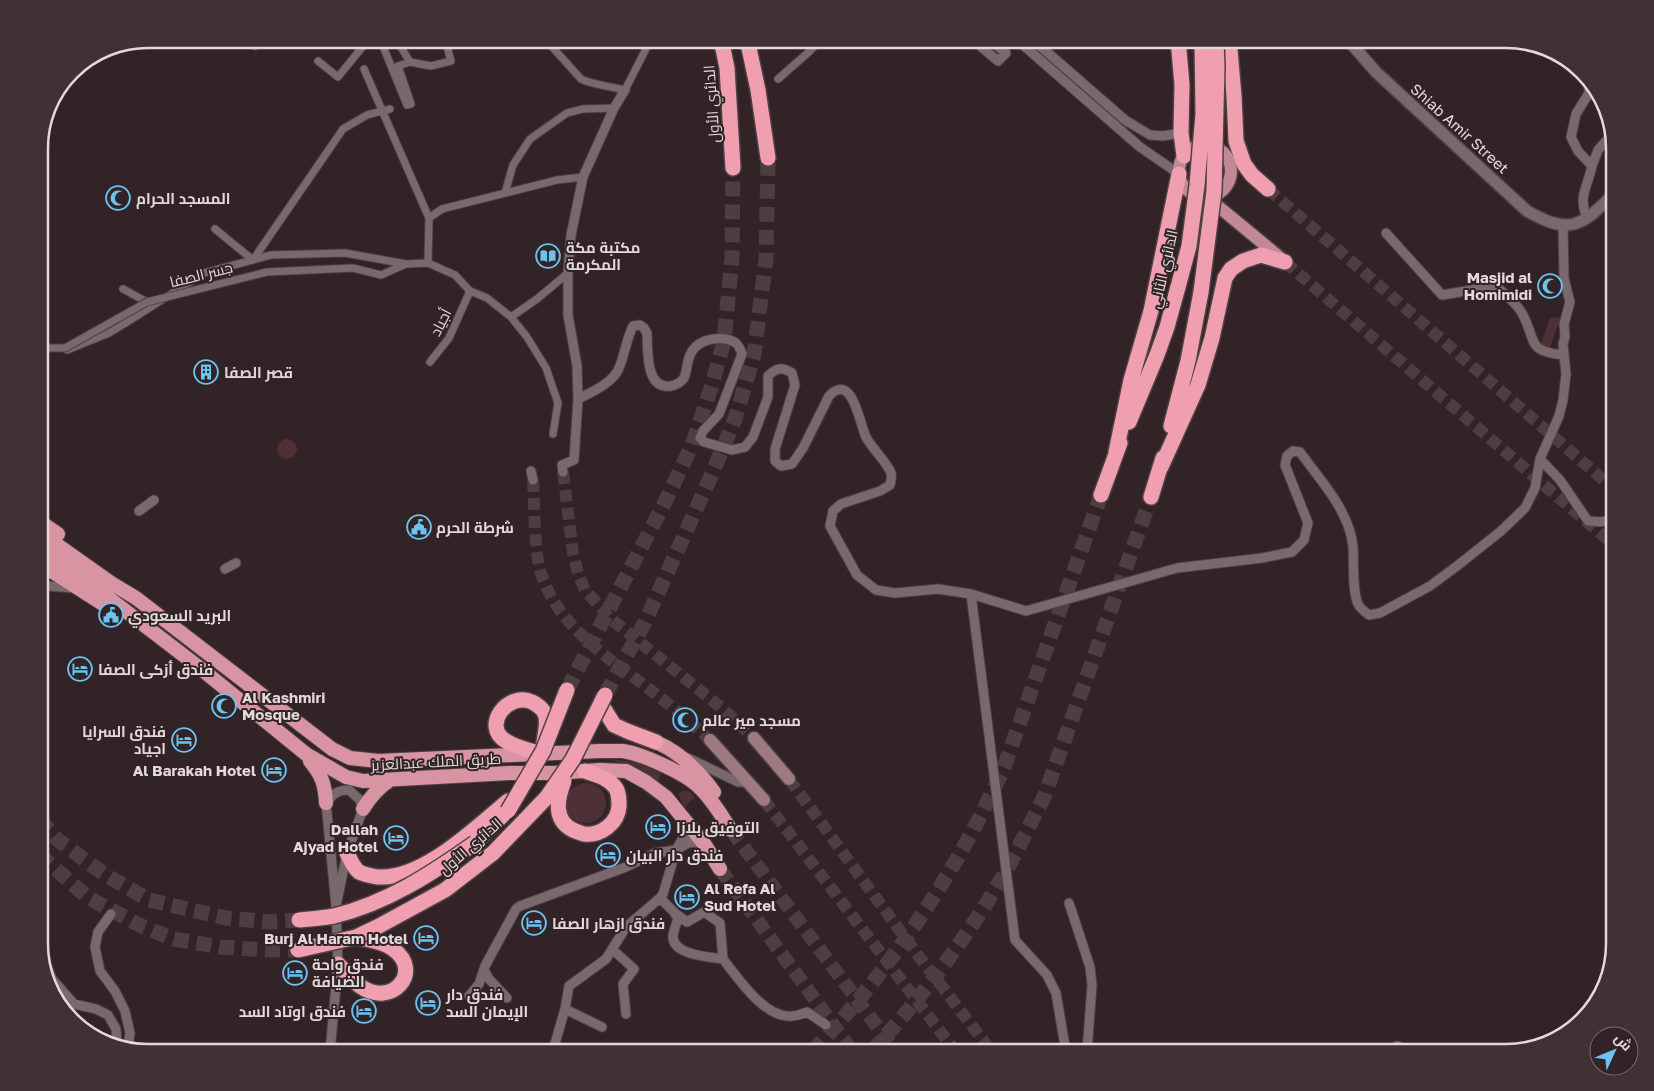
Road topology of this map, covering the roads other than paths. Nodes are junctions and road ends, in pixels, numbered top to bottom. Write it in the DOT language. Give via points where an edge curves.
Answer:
graph roads {
  1 [pos="362,48"];
  2 [pos="384,48"];
  3 [pos="401,48"];
  4 [pos="447,48"];
  5 [pos="552,48"];
  6 [pos="646,48"];
  7 [pos="723,48"];
  8 [pos="749,48"];
  9 [pos="813,48"];
  10 [pos="983,48"];
  11 [pos="1001,48"];
  12 [pos="1026,48"];
  13 [pos="1042,48"];
  14 [pos="1179,48"];
  15 [pos="1202,48"];
  16 [pos="1216,48"];
  17 [pos="1230,48"];
  18 [pos="1355,48"];
  19 [pos="318,61"];
  20 [pos="410,62"];
  21 [pos="364,69"];
  22 [pos="778,79"];
  23 [pos="625,90"];
  24 [pos="1589,91"];
  25 [pos="614,108"];
  26 [pos="390,109"];
  27 [pos="383,112"];
  28 [pos="1181,133"];
  29 [pos="1606,141"];
  30 [pos="1184,156"];
  31 [pos="768,158"];
  32 [pos="1230,162"];
  33 [pos="1592,166"];
  34 [pos="732,168"];
  35 [pos="1179,174"];
  36 [pos="583,177"];
  37 [pos="1268,189"];
  38 [pos="505,193"];
  39 [pos="1208,198"];
  40 [pos="1606,201"];
  41 [pos="429,218"];
  42 [pos="1587,219"];
  43 [pos="1563,226"];
  44 [pos="215,229"];
  45 [pos="1386,233"];
  46 [pos="254,260"];
  47 [pos="1285,262"];
  48 [pos="428,263"];
  49 [pos="406,264"];
  50 [pos="568,273"];
  51 [pos="123,289"];
  52 [pos="470,291"];
  53 [pos="147,302"];
  54 [pos="511,316"];
  55 [pos="48,348"];
  56 [pos="48,348"];
  57 [pos="1564,355"];
  58 [pos="430,362"];
  59 [pos="578,400"];
  60 [pos="553,434"];
  61 [pos="1116,452"];
  62 [pos="1540,459"];
  63 [pos="1161,468"];
  64 [pos="563,469"];
  65 [pos="1101,495"];
  66 [pos="1151,498"];
  67 [pos="154,500"];
  68 [pos="139,511"];
  69 [pos="1606,521"];
  70 [pos="48,527"];
  71 [pos="48,538"];
  72 [pos="48,553"];
  73 [pos="236,563"];
  74 [pos="48,569"];
  75 [pos="225,569"];
  76 [pos="48,586"];
  77 [pos="79,589"];
  78 [pos="971,594"];
  79 [pos="136,598"];
  80 [pos="152,631"];
  81 [pos="568,690"];
  82 [pos="754,738"];
  83 [pos="710,740"];
  84 [pos="656,742"];
  85 [pos="543,753"];
  86 [pos="306,754"];
  87 [pos="677,754"];
  88 [pos="573,759"];
  89 [pos="407,760"];
  90 [pos="585,771"];
  91 [pos="407,778"];
  92 [pos="746,779"];
  93 [pos="789,779"];
  94 [pos="390,780"];
  95 [pos="764,800"];
  96 [pos="326,803"];
  97 [pos="508,806"];
  98 [pos="363,809"];
  99 [pos="692,828"];
  100 [pos="704,845"];
  101 [pos="676,850"];
  102 [pos="347,852"];
  103 [pos="720,868"];
  104 [pos="660,898"];
  105 [pos="1069,903"];
  106 [pos="336,906"];
  107 [pos="674,912"];
  108 [pos="111,914"];
  109 [pos="299,920"];
  110 [pos="356,937"];
  111 [pos="612,949"];
  112 [pos="298,950"];
  113 [pos="723,959"];
  114 [pos="338,964"];
  115 [pos="484,970"];
  116 [pos="55,983"];
  117 [pos="469,996"];
  118 [pos="507,998"];
  119 [pos="565,1008"];
  120 [pos="626,1014"];
  121 [pos="826,1025"];
  122 [pos="602,1027"];
  123 [pos="117,1039"];
  124 [pos="129,1042"];
  125 [pos="331,1044"];
  126 [pos="555,1044"];
  127 [pos="1065,1044"];
  128 [pos="1088,1044"];
  1 -- 19 [label="street" via="338,77"];
  2 -- 20 [label="street" via="407,105 411,104 398,66"];
  3 -- 20 [label="street"];
  4 -- 20 [label="street" via="451,61 431,66"];
  5 -- 23 [label="street" via="581,80"];
  6 -- 23 [label="street"];
  7 -- 34 [label="highway, الدائري الأول" via="727,68"];
  8 -- 31 [label="highway"];
  9 -- 22 [label="street"];
  10 -- 11 [label="street" via="998,61 1006,52"];
  12 -- 35 [label="street" via="1140,148"];
  13 -- 28 [label="street" via="1125,120 1150,134"];
  14 -- 28 [label="highway"];
  15 -- 61 [label="highway, الدائري الثاني, bridge" via="1203,114 1188,246 1157,356"];
  16 -- 63 [label="highway, bridge" via="1214,191 1201,292 1188,361"];
  17 -- 37 [label="highway" via="1236,141 1244,164"];
  18 -- 43 [label="street, Shiab Amir Street" via="1376,72 1527,211"];
  21 -- 27 [label="street"];
  23 -- 25 [label="street"];
  24 -- 33 [label="street" via="1576,114 1571,137 1578,152"];
  25 -- 36 [label="street"];
  25 -- 38 [label="street" via="566,113 530,139 513,165"];
  26 -- 27 [label="street"];
  27 -- 41 [label="street"];
  27 -- 46 [label="street" via="367,115 344,129"];
  28 -- 30 [label="highway"];
  29 -- 33 [label="street" via="1598,150"];
  30 -- 32 [label="main road" via="1197,146 1213,146"];
  30 -- 35 [label="main road"];
  32 -- 37 [label="main road"];
  32 -- 39 [label="main road" via="1232,170 1228,186"];
  33 -- 42 [label="street" via="1583,195 1582,206"];
  35 -- 39 [label="main road" via="1181,182 1192,194"];
  35 -- 61 [label="highway" via="1151,311 1131,380"];
  36 -- 38 [label="street"];
  36 -- 50 [label="street" via="571,235"];
  38 -- 41 [label="street" via="442,209"];
  39 -- 47 [label="main road"];
  40 -- 42 [label="street"];
  41 -- 48 [label="street"];
  42 -- 43 [label="street"];
  43 -- 57 [label="street" via="1564,278 1570,302 1564,324"];
  44 -- 46 [label="street"];
  45 -- 57 [label="street" via="1442,296 1496,286 1523,315 1533,343 1545,353"];
  46 -- 49 [label="street" via="271,255 345,253"];
  46 -- 55 [label="street" via="204,273 109,332 65,350"];
  47 -- 63 [label="highway" via="1261,255 1243,261 1225,278 1198,385"];
  48 -- 49 [label="street"];
  48 -- 52 [label="street" via="455,276"];
  49 -- 53 [label="street, جسر الصفا, bridge" via="381,275 353,268 267,272"];
  50 -- 54 [label="street"];
  50 -- 59 [label="street" via="568,315 578,366"];
  51 -- 53 [label="street"];
  52 -- 54 [label="street" via="487,298"];
  52 -- 58 [label="street, أجياد" via="449,338"];
  53 -- 56 [label="street, جسر الصفا, bridge" via="64,348"];
  54 -- 60 [label="street" via="546,368 558,403"];
  57 -- 62 [label="street" via="1563,400"];
  59 -- 64 [label="street" via="574,460"];
  59 -- 78 [label="street" via="613,377 619,369 633,326 640,325 647,333 650,373 657,383 665,387 683,379 695,347 718,338 732,340 742,354 719,414 700,438 732,450 745,447 753,437 768,397 768,376 775,369 783,368 792,373 795,385 775,449 775,461 781,466 792,464 829,396 841,390 857,405 866,437 891,473 890,485 841,504 832,512 830,526 857,575 876,590 894,593 938,589"];
  61 -- 65 [label="highway, الدائري الثاني"];
  62 -- 69 [label="street" via="1560,480 1588,521"];
  62 -- 78 [label="street" via="1535,488 1519,514 1430,586 1380,613 1369,615 1358,606 1348,523 1300,452 1294,451 1287,456 1285,465 1308,524 1304,540 1292,552 1177,568 1026,611"];
  63 -- 66 [label="highway"];
  67 -- 68 [label="street"];
  70 -- 79 [label="highway" via="95,561"];
  71 -- 79 [label="highway, طريق الملك عبدالعزيز"];
  72 -- 80 [label="highway, طريق الملك عبدالعزيز"];
  73 -- 75 [label="street"];
  74 -- 77 [label="highway"];
  76 -- 77 [label="street"];
  77 -- 80 [label="highway"];
  78 -- 127 [label="street" via="1015,940 1047,975 1056,993"];
  79 -- 89 [label="highway, طريق الملك عبدالعزيز" via="332,749 350,758"];
  80 -- 86 [label="highway, طريق الملك عبدالعزيز"];
  81 -- 85 [label="highway, الدائري الأول, bridge"];
  82 -- 93 [label="main road"];
  83 -- 92 [label="main road"];
  84 -- 87 [label="highway"];
  84 -- 88 [label="highway, الدائري الأول, bridge" via="614,725 603,700"];
  85 -- 85 [label="highway, bridge" via="544,711 527,700 510,702 498,714 498,732 504,740"];
  85 -- 87 [label="highway, طريق الملك عبدالعزيز" via="600,751 639,755 698,786 731,830 729,812 695,769"];
  85 -- 89 [label="highway, طريق الملك عبدالعزيز"];
  85 -- 97 [label="highway, الدائري الأول, bridge"];
  86 -- 94 [label="highway, طريق الملك عبدالعزيز" via="346,777 363,782"];
  86 -- 96 [label="highway" via="320,774"];
  87 -- 92 [label="street" via="738,782"];
  88 -- 90 [label="highway, bridge" via="557,805 560,818 568,827 586,834 607,828 616,818 619,798 616,788 606,778"];
  88 -- 110 [label="highway, الدائري الأول, bridge" via="547,797 493,853 445,890"];
  89 -- 91 [label="highway"];
  90 -- 91 [label="highway, طريق الملك عبدالعزيز"];
  90 -- 99 [label="highway, طريق الملك عبدالعزيز" via="626,771 666,797"];
  91 -- 94 [label="highway, طريق الملك عبدالعزيز"];
  92 -- 95 [label="main road"];
  94 -- 98 [label="highway" via="370,797"];
  96 -- 98 [label="street" via="333,794 349,790 360,800"];
  96 -- 106 [label="street"];
  97 -- 102 [label="highway" via="439,856 402,875 370,876 360,872"];
  97 -- 109 [label="highway, الدائري الأول, bridge" via="475,843 415,883 370,905 333,916"];
  98 -- 102 [label="street"];
  99 -- 100 [label="highway, طريق الملك عبدالعزيز"];
  99 -- 101 [label="street"];
  100 -- 101 [label="street" via="688,843"];
  100 -- 103 [label="highway, طريق الملك عبدالعزيز"];
  101 -- 104 [label="street"];
  101 -- 115 [label="street" via="656,853 520,906"];
  102 -- 106 [label="street"];
  104 -- 107 [label="street"];
  104 -- 111 [label="street" via="626,927"];
  105 -- 128 [label="street" via="1090,967 1092,985"];
  106 -- 114 [label="street"];
  107 -- 113 [label="street" via="678,919 673,936 675,943 698,956"];
  107 -- 113 [label="street" via="686,922 704,912 716,919 720,923"];
  108 -- 124 [label="street" via="98,932 95,947 100,971 125,1011"];
  110 -- 112 [label="highway, الدائري الأول, bridge"];
  110 -- 114 [label="highway" via="392,948 403,960 404,977 396,989 383,993 361,986"];
  111 -- 119 [label="street" via="606,959 569,986"];
  111 -- 120 [label="street" via="634,969 623,984"];
  113 -- 121 [label="street" via="768,1010 791,1017 807,1012"];
  114 -- 125 [label="street"];
  115 -- 117 [label="street" via="479,984"];
  115 -- 118 [label="street"];
  116 -- 123 [label="street" via="74,1004 108,1015 116,1029"];
  119 -- 122 [label="street"];
  119 -- 126 [label="street"];
}
